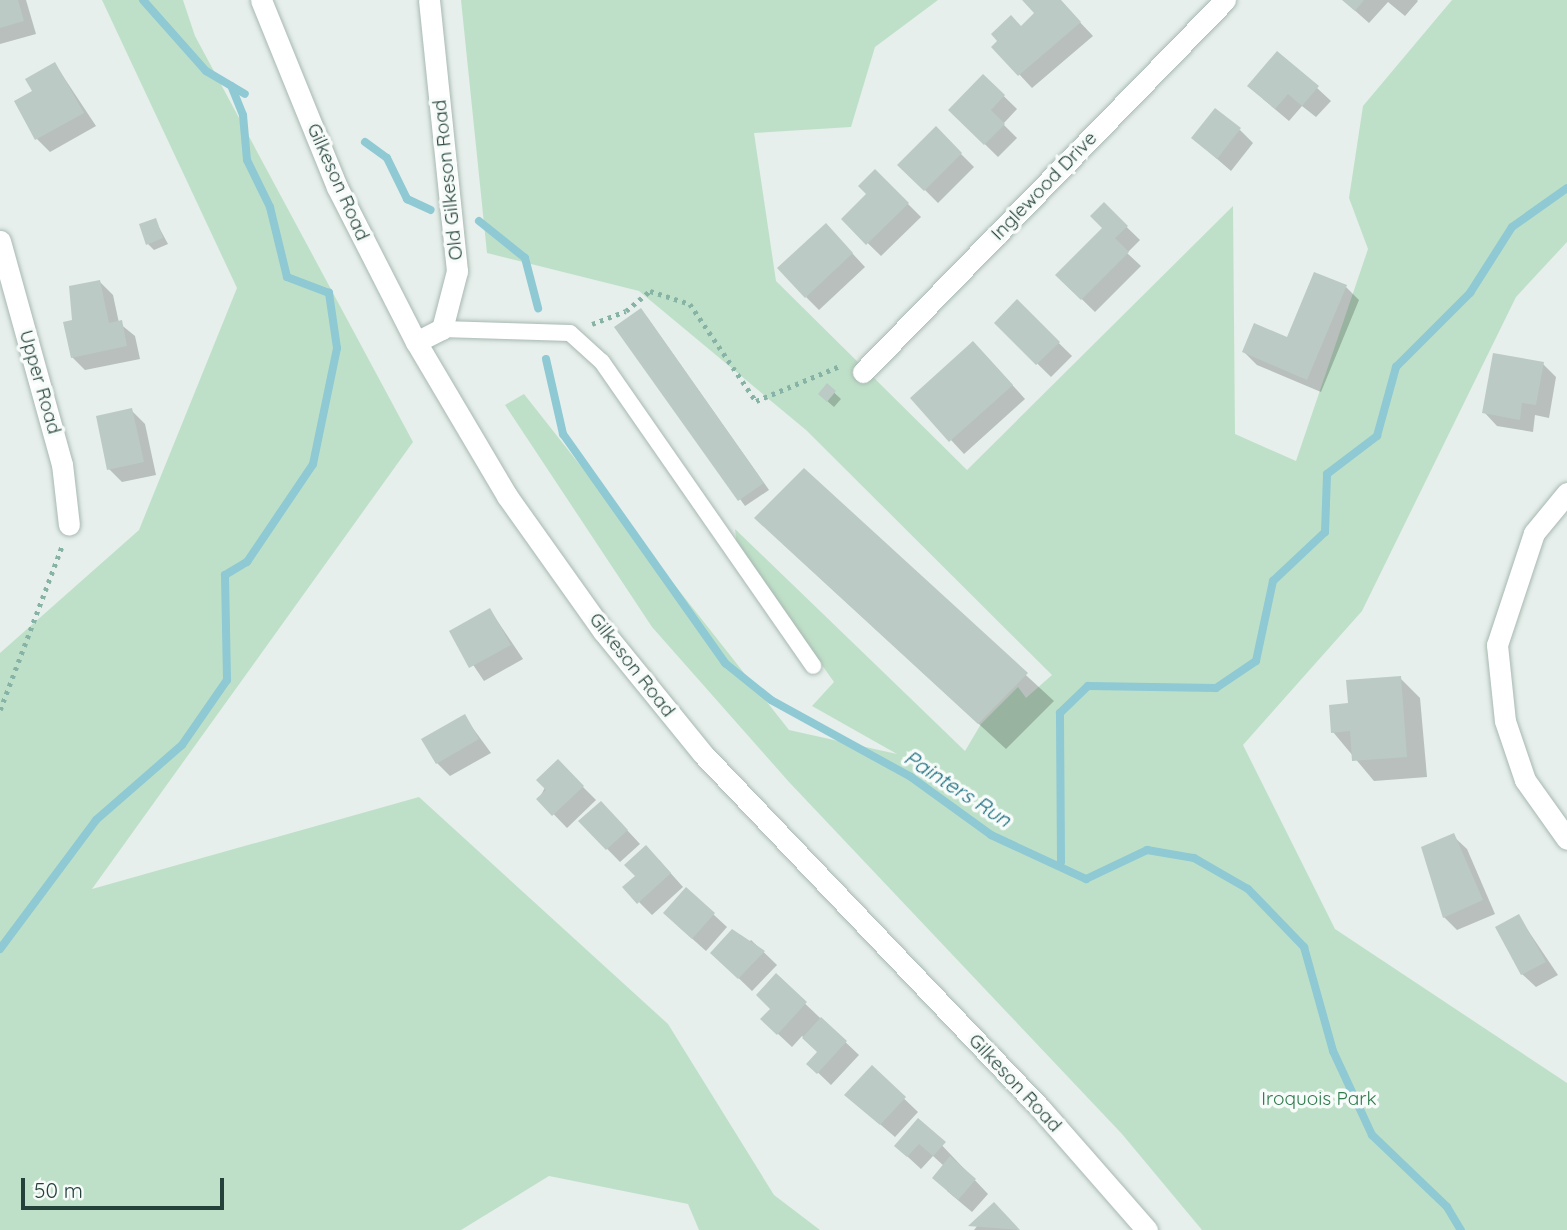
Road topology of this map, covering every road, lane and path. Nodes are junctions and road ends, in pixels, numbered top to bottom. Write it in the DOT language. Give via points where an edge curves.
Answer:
graph roads {
  1 [pos="261,0"];
  2 [pos="429,0"];
  3 [pos="1225,0"];
  4 [pos="0,241"];
  5 [pos="442,329"];
  6 [pos="570,333"];
  7 [pos="416,342"];
  8 [pos="841,365"];
  9 [pos="863,372"];
  10 [pos="1567,493"];
  11 [pos="69,525"];
  12 [pos="813,666"];
  13 [pos="0,710"];
  14 [pos="1567,839"];
  15 [pos="1147,1230"];
  1 -- 7 [label="street, Gilkeson Road" via="337,187"];
  2 -- 5 [label="street, Old Gilkeson Road" via="457,271"];
  3 -- 9 [label="street, Inglewood Drive"];
  4 -- 11 [label="street, Upper Road" via="62,464"];
  5 -- 6 [label="lane"];
  5 -- 7 [label="street"];
  6 -- 8 [label="path" via="626,311 650,291 690,304 756,401"];
  6 -- 12 [label="lane" via="602,362"];
  7 -- 15 [label="street, Gilkeson Road" via="507,496 603,631 702,753 1041,1109"];
  10 -- 14 [label="street" via="1534,533 1497,645 1505,721 1525,780"];
  11 -- 13 [label="path"];
}
